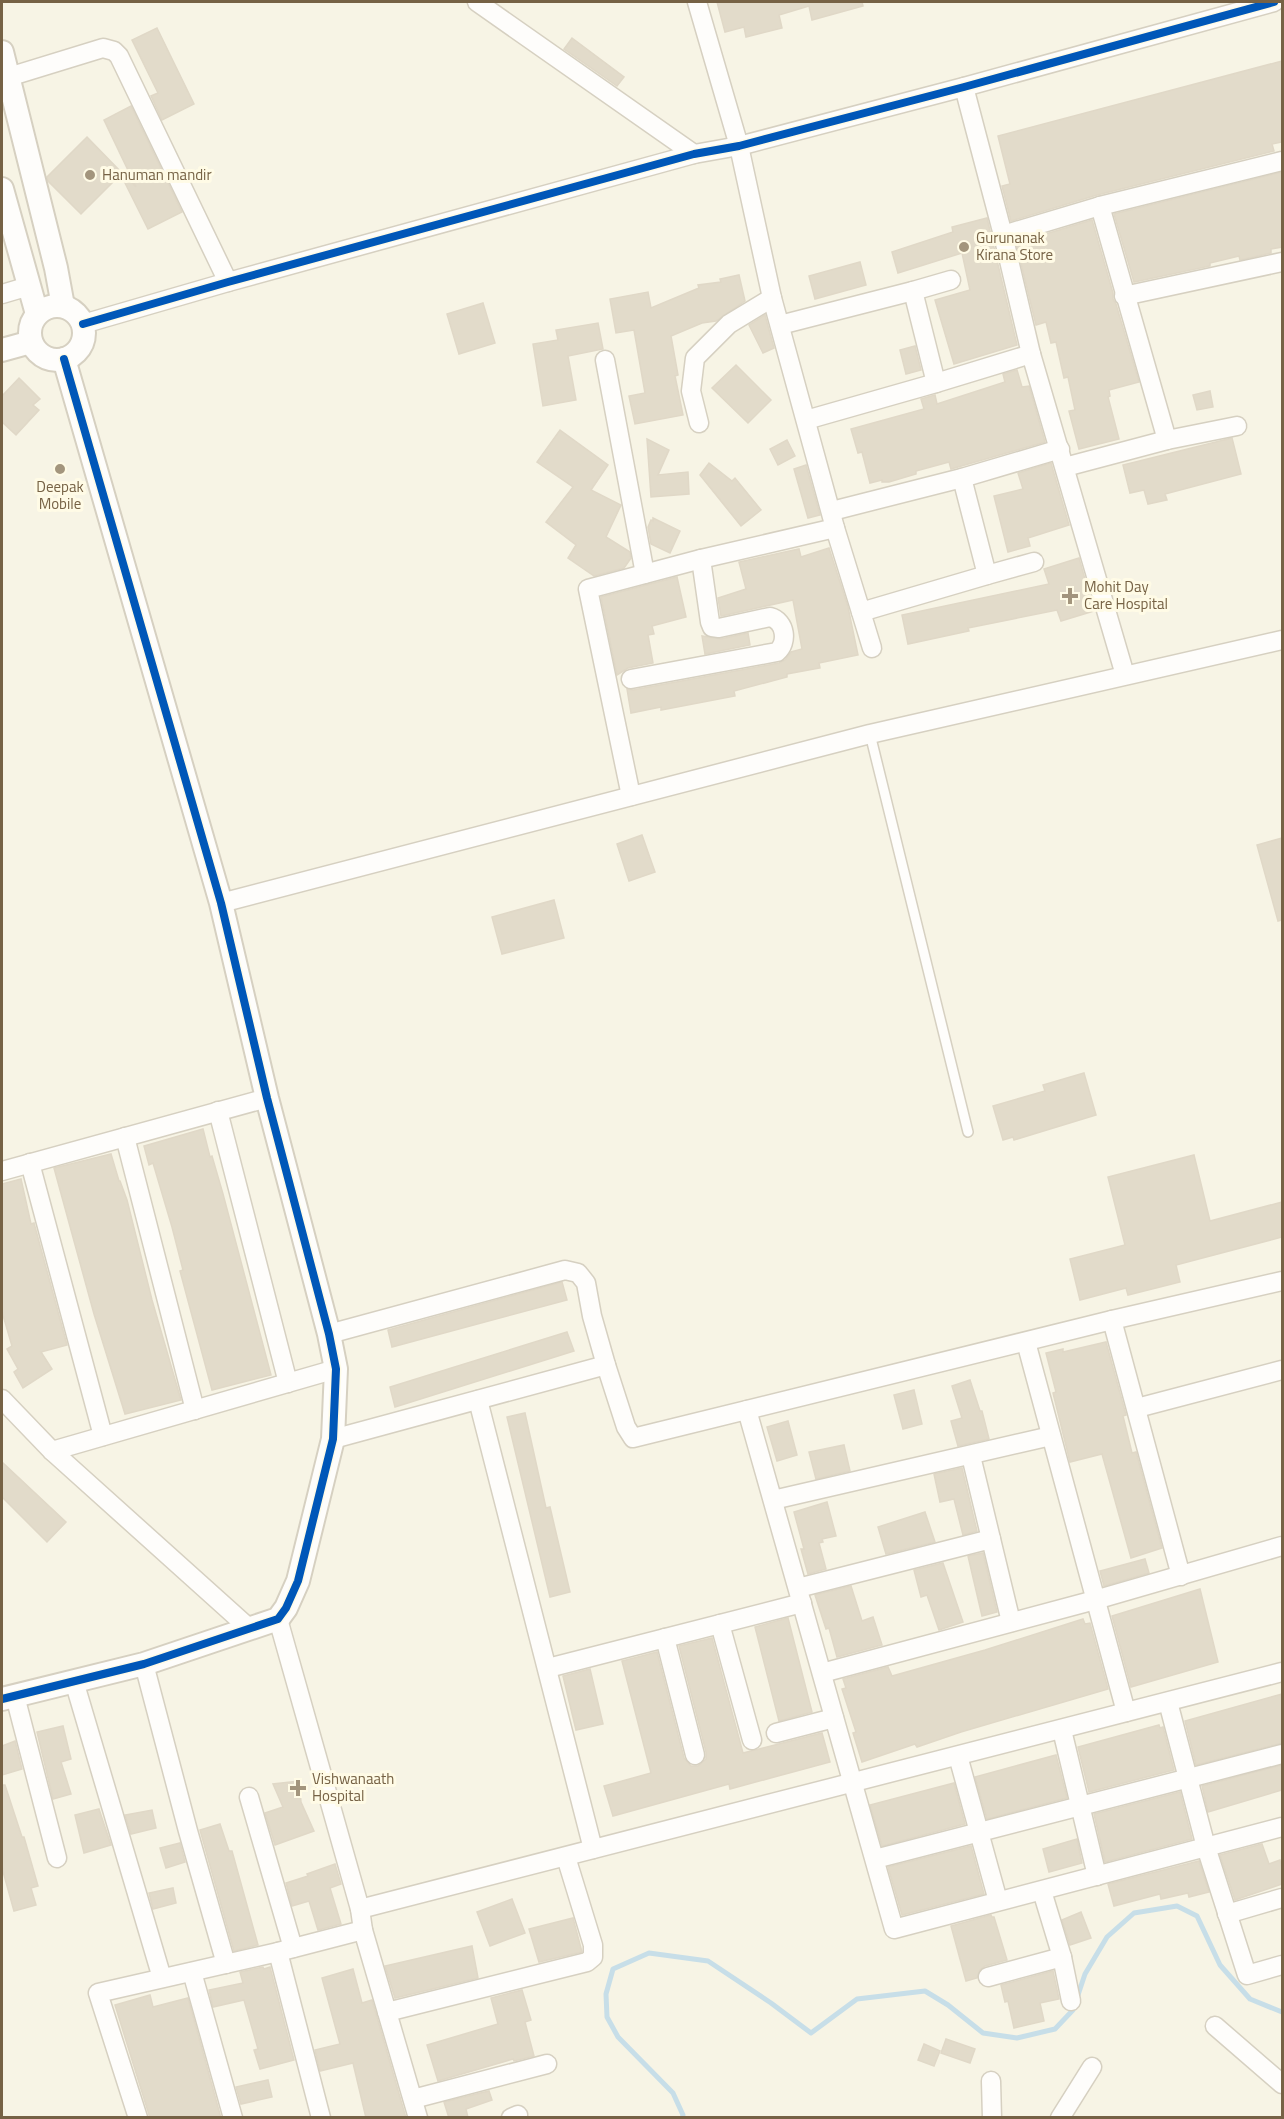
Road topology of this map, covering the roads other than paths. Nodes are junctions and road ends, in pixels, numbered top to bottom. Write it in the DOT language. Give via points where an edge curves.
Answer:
graph roads {
  1 [pos="477,2"];
  2 [pos="697,2"];
  3 [pos="1274,2"];
  4 [pos="2,52"];
  5 [pos="5,78"];
  6 [pos="964,87"];
  7 [pos="740,146"];
  8 [pos="694,154"];
  9 [pos="1282,161"];
  10 [pos="2,189"];
  11 [pos="1100,206"];
  12 [pos="1003,235"];
  13 [pos="1282,262"];
  14 [pos="951,280"];
  15 [pos="228,282"];
  16 [pos="29,286"];
  17 [pos="913,291"];
  18 [pos="2,294"];
  19 [pos="1124,296"];
  20 [pos="772,298"];
  21 [pos="63,306"];
  22 [pos="37,314"];
  23 [pos="83,324"];
  24 [pos="780,325"];
  25 [pos="31,342"];
  26 [pos="2,350"];
  27 [pos="1030,354"];
  28 [pos="64,359"];
  29 [pos="605,360"];
  30 [pos="936,383"];
  31 [pos="806,420"];
  32 [pos="699,423"];
  33 [pos="1237,426"];
  34 [pos="1167,440"];
  35 [pos="1060,449"];
  36 [pos="1065,467"];
  37 [pos="962,478"];
  38 [pos="833,520"];
  39 [pos="701,559"];
  40 [pos="1034,562"];
  41 [pos="645,574"];
  42 [pos="987,575"];
  43 [pos="861,612"];
  44 [pos="1282,640"];
  45 [pos="872,648"];
  46 [pos="1125,675"];
  47 [pos="631,680"];
  48 [pos="870,734"];
  49 [pos="631,796"];
  50 [pos="221,903"];
  51 [pos="267,1098"];
  52 [pos="218,1111"];
  53 [pos="968,1132"];
  54 [pos="126,1137"];
  55 [pos="30,1163"];
  56 [pos="2,1171"];
  57 [pos="1282,1281"];
  58 [pos="1112,1320"];
  59 [pos="329,1334"];
  60 [pos="1026,1342"];
  61 [pos="606,1365"];
  62 [pos="336,1369"];
  63 [pos="1282,1370"];
  64 [pos="288,1383"];
  65 [pos="2,1399"];
  66 [pos="478,1400"];
  67 [pos="1137,1408"];
  68 [pos="195,1410"];
  69 [pos="747,1410"];
  70 [pos="103,1436"];
  71 [pos="1051,1436"];
  72 [pos="333,1439"];
  73 [pos="52,1451"];
  74 [pos="971,1456"];
  75 [pos="773,1500"];
  76 [pos="991,1539"];
  77 [pos="1282,1546"];
  78 [pos="1180,1576"];
  79 [pos="800,1596"];
  80 [pos="1095,1600"];
  81 [pos="278,1619"];
  82 [pos="1011,1622"];
  83 [pos="720,1624"];
  84 [pos="250,1629"];
  85 [pos="665,1638"];
  86 [pos="144,1664"];
  87 [pos="548,1668"];
  88 [pos="1282,1672"];
  89 [pos="822,1673"];
  90 [pos="74,1681"];
  91 [pos="8,1697"];
  92 [pos="1168,1702"];
  93 [pos="1126,1713"];
  94 [pos="834,1718"];
  95 [pos="1062,1730"];
  96 [pos="776,1733"];
  97 [pos="752,1740"];
  98 [pos="1282,1754"];
  99 [pos="695,1755"];
  100 [pos="957,1756"];
  101 [pos="1188,1778"];
  102 [pos="853,1783"];
  103 [pos="249,1797"];
  104 [pos="1080,1806"];
  105 [pos="1282,1827"];
  106 [pos="979,1833"];
  107 [pos="1206,1847"];
  108 [pos="593,1850"];
  109 [pos="57,1857"];
  110 [pos="566,1857"];
  111 [pos="875,1859"];
  112 [pos="1096,1876"];
  113 [pos="1041,1891"];
  114 [pos="1282,1899"];
  115 [pos="998,1901"];
  116 [pos="360,1909"];
  117 [pos="1227,1914"];
  118 [pos="363,1930"];
  119 [pos="285,1950"];
  120 [pos="1062,1957"];
  121 [pos="225,1964"];
  122 [pos="1282,1965"];
  123 [pos="192,1972"];
  124 [pos="988,1977"];
  125 [pos="162,1978"];
  126 [pos="1071,2001"];
  127 [pos="387,2012"];
  128 [pos="1215,2026"];
  129 [pos="547,2064"];
  130 [pos="1092,2067"];
  131 [pos="991,2081"];
  132 [pos="1282,2084"];
  133 [pos="412,2098"];
  134 [pos="138,2118"];
  135 [pos="233,2118"];
  136 [pos="321,2118"];
  137 [pos="418,2118"];
  138 [pos="992,2118"];
  139 [pos="1060,2118"];
  1 -- 8 [label="street"];
  2 -- 7 [label="street"];
  3 -- 6 [label="street"];
  4 -- 5 [label="street"];
  5 -- 15 [label="street" via="103,48 114,51"];
  5 -- 21 [label="street"];
  6 -- 7 [label="street"];
  6 -- 12 [label="street"];
  7 -- 8 [label="street"];
  7 -- 20 [label="street"];
  8 -- 15 [label="street"];
  9 -- 11 [label="street"];
  10 -- 16 [label="street"];
  11 -- 12 [label="street"];
  11 -- 19 [label="street"];
  12 -- 27 [label="street"];
  13 -- 19 [label="street"];
  14 -- 17 [label="street"];
  15 -- 23 [label="street"];
  16 -- 18 [label="street"];
  16 -- 22 [label="street"];
  17 -- 24 [label="street"];
  17 -- 30 [label="street"];
  19 -- 34 [label="street"];
  20 -- 24 [label="street"];
  20 -- 32 [label="street" via="729,324 695,358 691,392"];
  21 -- 22 [label="street" via="45,308"];
  21 -- 23 [label="street" via="79,316"];
  22 -- 25 [label="street" via="29,332"];
  23 -- 28 [label="street" via="81,346"];
  24 -- 31 [label="street"];
  25 -- 26 [label="street"];
  25 -- 28 [label="street" via="40,355"];
  27 -- 30 [label="street"];
  27 -- 35 [label="street"];
  28 -- 50 [label="street"];
  29 -- 41 [label="street"];
  30 -- 31 [label="street"];
  31 -- 38 [label="street"];
  33 -- 34 [label="street"];
  34 -- 36 [label="street"];
  35 -- 36 [label="street"];
  35 -- 37 [label="street"];
  36 -- 46 [label="street"];
  37 -- 38 [label="street"];
  37 -- 42 [label="street"];
  38 -- 39 [label="street"];
  38 -- 43 [label="street"];
  39 -- 41 [label="street"];
  39 -- 47 [label="street" via="712,627 776,618 781,624 783,647 777,652"];
  40 -- 42 [label="street"];
  41 -- 49 [label="street" via="588,589"];
  42 -- 43 [label="street"];
  43 -- 45 [label="street"];
  44 -- 46 [label="street"];
  46 -- 48 [label="street"];
  48 -- 49 [label="street"];
  48 -- 53 [label="lane"];
  49 -- 50 [label="street"];
  50 -- 51 [label="street"];
  51 -- 52 [label="street"];
  51 -- 59 [label="street"];
  52 -- 54 [label="street"];
  52 -- 64 [label="street"];
  54 -- 55 [label="street"];
  54 -- 68 [label="street"];
  55 -- 56 [label="street"];
  55 -- 70 [label="street"];
  57 -- 58 [label="street"];
  58 -- 60 [label="street"];
  58 -- 67 [label="street"];
  59 -- 61 [label="street" via="565,1270 578,1273 586,1283"];
  59 -- 62 [label="street"];
  60 -- 69 [label="street"];
  60 -- 71 [label="street"];
  61 -- 66 [label="street"];
  61 -- 69 [label="street" via="633,1438"];
  62 -- 64 [label="street"];
  62 -- 72 [label="street"];
  63 -- 67 [label="street"];
  64 -- 68 [label="street"];
  65 -- 73 [label="street"];
  66 -- 72 [label="street"];
  66 -- 87 [label="street"];
  67 -- 78 [label="street"];
  68 -- 70 [label="street"];
  69 -- 75 [label="street"];
  70 -- 73 [label="street"];
  71 -- 74 [label="street"];
  71 -- 80 [label="street"];
  72 -- 81 [label="street" via="298,1581"];
  73 -- 84 [label="street"];
  74 -- 75 [label="street"];
  74 -- 76 [label="street"];
  75 -- 79 [label="street"];
  76 -- 79 [label="street"];
  76 -- 82 [label="street"];
  77 -- 78 [label="street"];
  78 -- 80 [label="street"];
  79 -- 83 [label="street"];
  79 -- 89 [label="street"];
  80 -- 82 [label="street"];
  80 -- 93 [label="street"];
  81 -- 84 [label="street"];
  81 -- 116 [label="street"];
  82 -- 89 [label="street"];
  83 -- 85 [label="street"];
  83 -- 97 [label="street"];
  84 -- 86 [label="street"];
  85 -- 87 [label="street"];
  85 -- 99 [label="street"];
  86 -- 90 [label="street"];
  86 -- 121 [label="street"];
  87 -- 108 [label="street"];
  88 -- 92 [label="street"];
  89 -- 94 [label="street"];
  90 -- 91 [label="street"];
  90 -- 125 [label="street"];
  91 -- 109 [label="street"];
  92 -- 93 [label="street"];
  92 -- 101 [label="street"];
  93 -- 95 [label="street"];
  94 -- 96 [label="street"];
  94 -- 102 [label="street"];
  95 -- 100 [label="street"];
  95 -- 104 [label="street"];
  98 -- 101 [label="street"];
  100 -- 102 [label="street"];
  100 -- 106 [label="street"];
  101 -- 104 [label="street"];
  101 -- 107 [label="street"];
  102 -- 108 [label="street"];
  102 -- 111 [label="street"];
  103 -- 119 [label="street"];
  104 -- 106 [label="street"];
  104 -- 112 [label="street"];
  105 -- 107 [label="street"];
  106 -- 111 [label="street"];
  106 -- 115 [label="street"];
  107 -- 112 [label="street"];
  107 -- 117 [label="street"];
  108 -- 110 [label="street"];
  110 -- 116 [label="street"];
  110 -- 127 [label="street" via="593,1957 587,1962"];
  111 -- 115 [label="street" via="894,1929"];
  112 -- 113 [label="street"];
  113 -- 115 [label="street"];
  113 -- 120 [label="street"];
  114 -- 117 [label="street"];
  116 -- 118 [label="street"];
  117 -- 122 [label="street" via="1247,1975"];
  118 -- 119 [label="street"];
  118 -- 127 [label="street"];
  119 -- 121 [label="street"];
  119 -- 136 [label="street"];
  120 -- 124 [label="street"];
  120 -- 126 [label="street"];
  121 -- 123 [label="street"];
  123 -- 125 [label="street"];
  123 -- 135 [label="street"];
  125 -- 134 [label="street" via="98,1993"];
  127 -- 133 [label="street"];
  128 -- 132 [label="street"];
  129 -- 133 [label="street"];
  130 -- 139 [label="street"];
  131 -- 138 [label="street"];
  133 -- 137 [label="street"];
}
